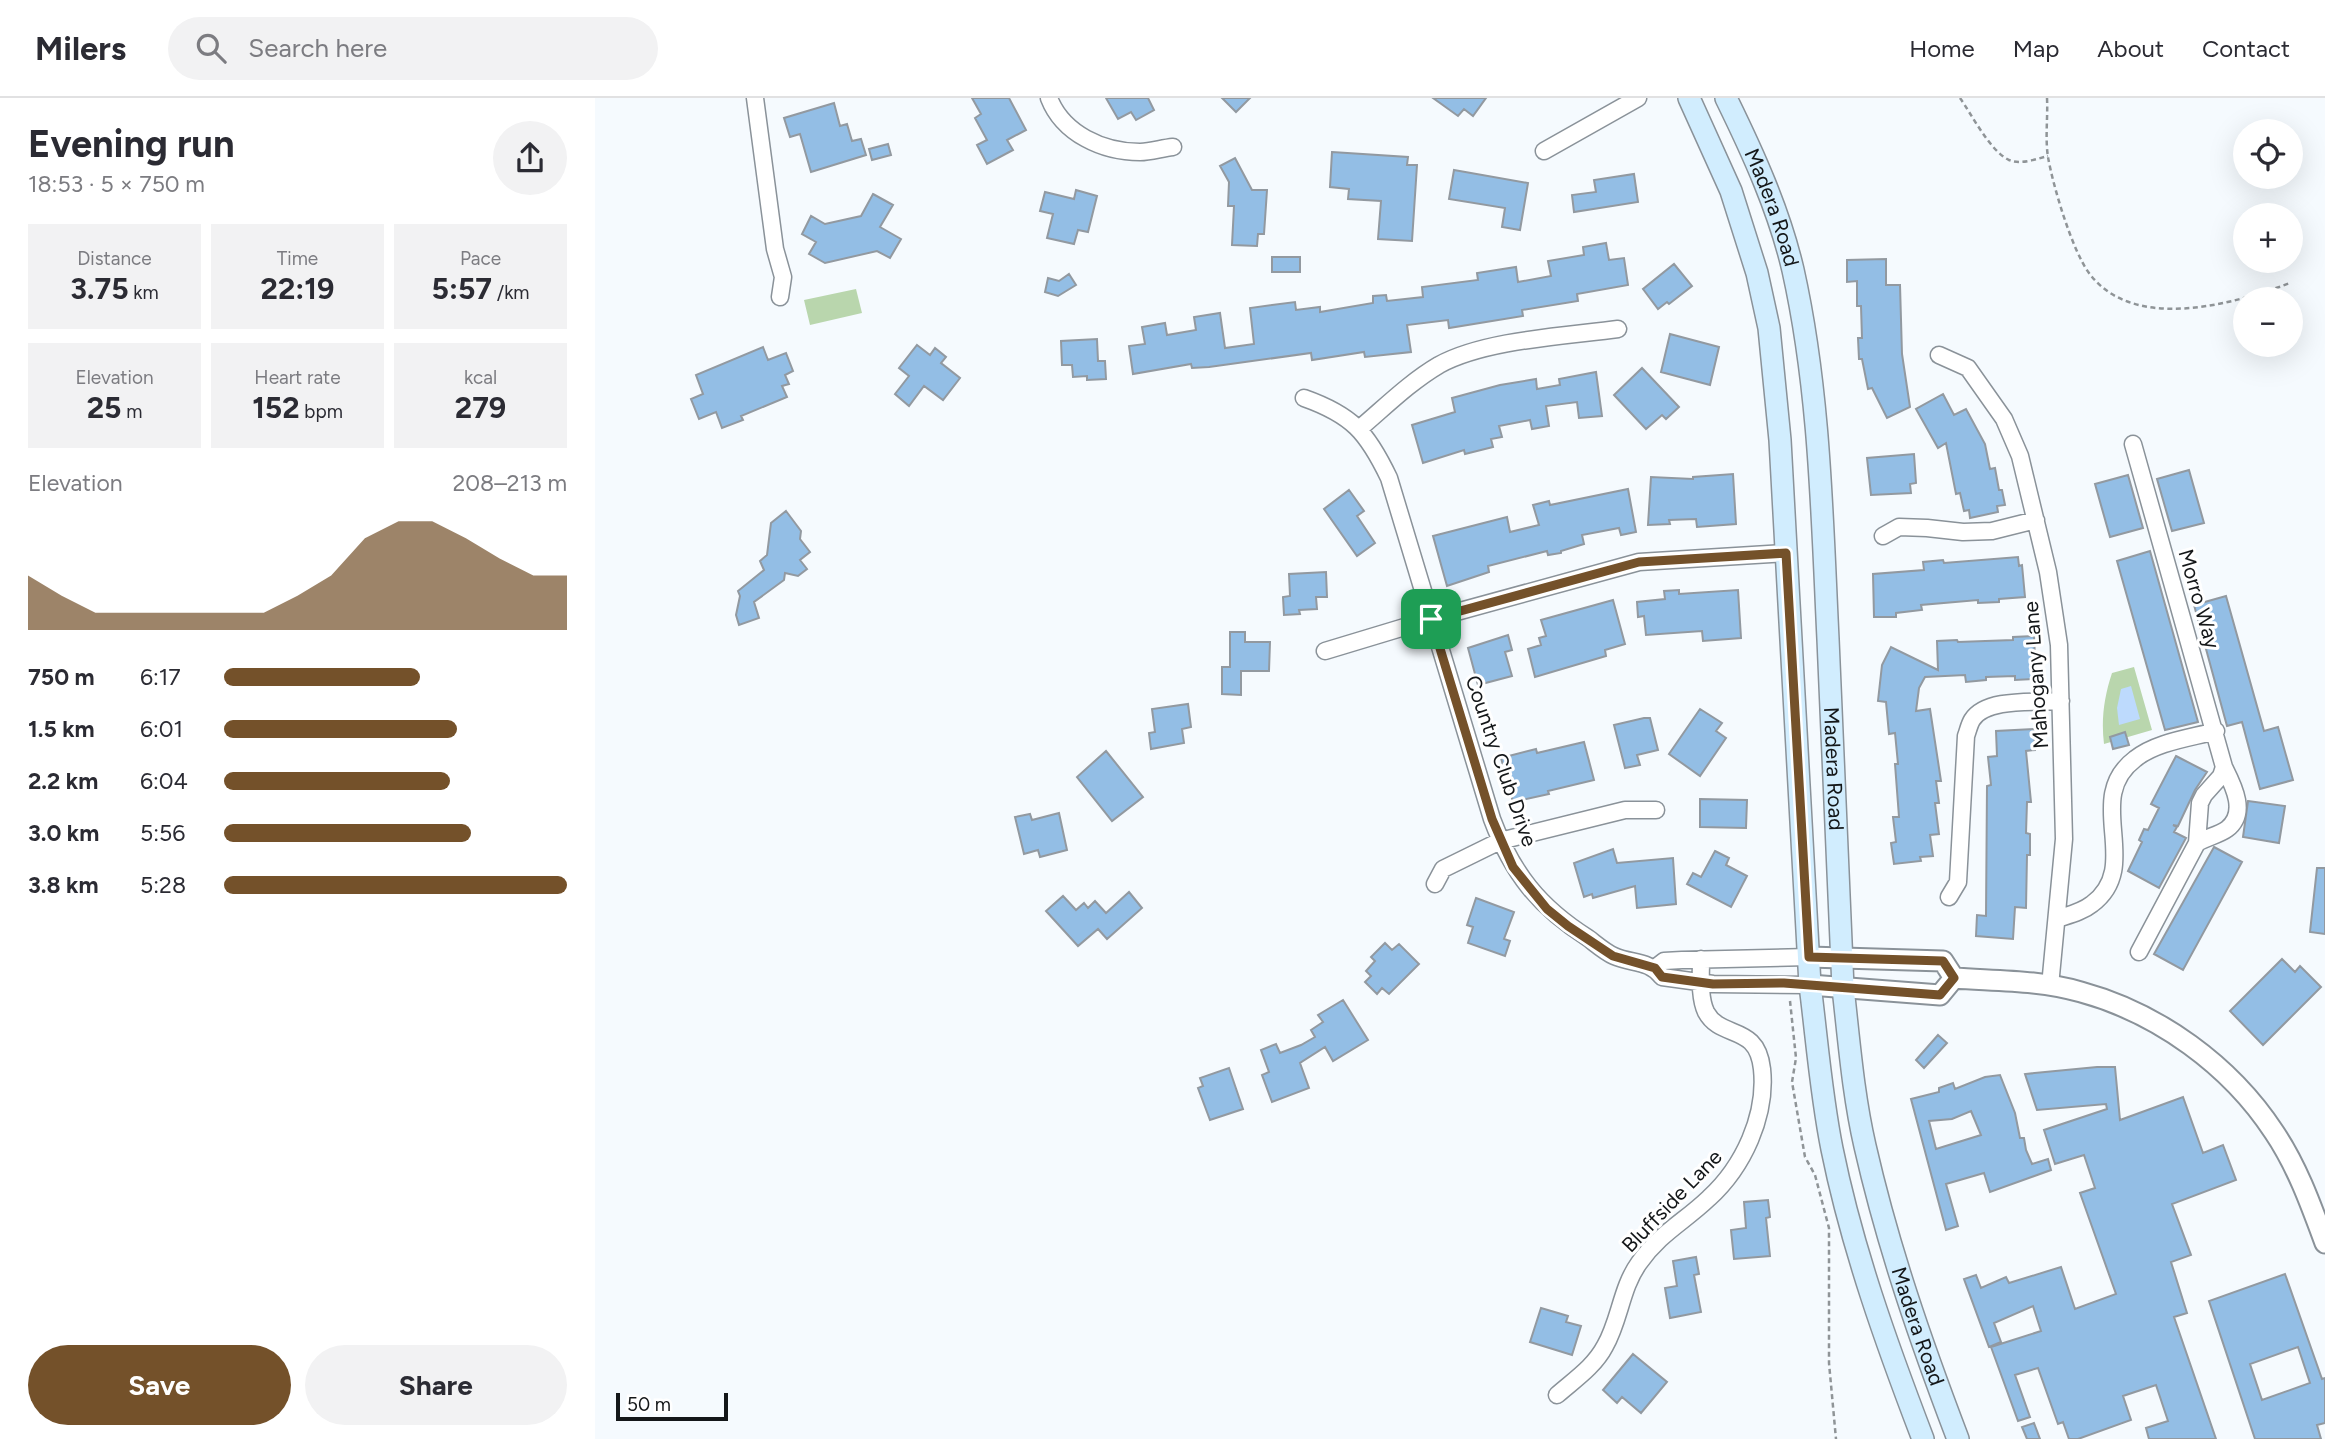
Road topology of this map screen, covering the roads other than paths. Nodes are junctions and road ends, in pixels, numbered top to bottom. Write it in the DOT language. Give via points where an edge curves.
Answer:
graph roads {
  1 [pos="755,98"];
  2 [pos="1049,98"];
  3 [pos="1638,98"];
  4 [pos="1689,98"];
  5 [pos="1726,98"];
  6 [pos="1173,147"];
  7 [pos="1543,151"];
  8 [pos="780,297"];
  9 [pos="1618,329"];
  10 [pos="1939,355"];
  11 [pos="1304,398"];
  12 [pos="1359,429"];
  13 [pos="2133,444"];
  14 [pos="2036,520"];
  15 [pos="1883,536"];
  16 [pos="1786,553"];
  17 [pos="1431,619"];
  18 [pos="1325,651"];
  19 [pos="2061,702"];
  20 [pos="2215,731"];
  21 [pos="2224,767"];
  22 [pos="1656,810"];
  23 [pos="1500,841"];
  24 [pos="2197,843"];
  25 [pos="1435,884"];
  26 [pos="1948,897"];
  27 [pos="2057,919"];
  28 [pos="2139,952"];
  29 [pos="1809,957"];
  30 [pos="1841,958"];
  31 [pos="1701,959"];
  32 [pos="1655,968"];
  33 [pos="1954,978"];
  34 [pos="1701,983"];
  35 [pos="1810,985"];
  36 [pos="2050,986"];
  37 [pos="1843,988"];
  38 [pos="2325,1243"];
  39 [pos="1557,1395"];
  40 [pos="1923,1439"];
  41 [pos="1958,1439"];
  1 -- 8 [label="street" via="775,249 783,277"];
  2 -- 6 [label="street" via="1060,117 1089,141 1113,150"];
  3 -- 7 [label="street"];
  4 -- 16 [label="main road, Madera Road" via="1731,191 1769,328"];
  5 -- 30 [label="main road, Madera Road" via="1777,216 1807,341 1817,434"];
  9 -- 12 [label="street" via="1464,354 1424,374"];
  10 -- 14 [label="street, Mahogany Lane" via="1968,368 2004,419 2020,456"];
  11 -- 12 [label="street, Country Club Drive" via="1331,407"];
  12 -- 17 [label="street, Country Club Drive" via="1389,478"];
  13 -- 20 [label="street, Morro Way"];
  14 -- 15 [label="street" via="1963,532 1899,527"];
  14 -- 19 [label="street, Mahogany Lane" via="2055,608"];
  16 -- 17 [label="street" via="1639,562"];
  16 -- 29 [label="main road, Madera Road"];
  17 -- 18 [label="street"];
  17 -- 23 [label="street, Country Club Drive"];
  19 -- 26 [label="street" via="1994,705 1972,720 1966,736 1958,881"];
  19 -- 27 [label="street, Mahogany Lane" via="2064,839"];
  20 -- 21 [label="street, Morro Way"];
  20 -- 27 [label="street" via="2155,748 2126,768 2110,804 2116,856 2107,885 2092,904"];
  21 -- 24 [label="street" via="2200,803"];
  21 -- 24 [label="street, Morro Way" via="2237,798 2237,817 2226,830"];
  22 -- 23 [label="street" via="1625,810"];
  23 -- 25 [label="street" via="1443,869"];
  23 -- 32 [label="street, Country Club Drive" via="1513,867 1547,909 1613,956"];
  24 -- 28 [label="street"];
  27 -- 36 [label="street, Mahogany Lane"];
  29 -- 30 [label="street"];
  29 -- 31 [label="street"];
  29 -- 35 [label="main road, Madera Road"];
  30 -- 33 [label="street" via="1943,961"];
  30 -- 37 [label="main road, Madera Road"];
  31 -- 32 [label="street" via="1664,961"];
  31 -- 34 [label="street, Bluffside Lane"];
  32 -- 34 [label="street, Country Club Drive" via="1662,977"];
  33 -- 36 [label="street"];
  33 -- 37 [label="street" via="1940,995"];
  34 -- 35 [label="street, Country Club Drive"];
  34 -- 39 [label="street, Bluffside Lane" via="1704,1007 1711,1019 1751,1042 1759,1056 1761,1093 1750,1140 1723,1184 1668,1230 1636,1266 1599,1357"];
  35 -- 37 [label="street"];
  35 -- 40 [label="main road, Madera Road" via="1832,1150 1883,1332"];
  36 -- 38 [label="street" via="2091,995 2149,1019 2221,1070 2275,1133"];
  37 -- 41 [label="main road, Madera Road" via="1864,1144 1913,1322"];
}
